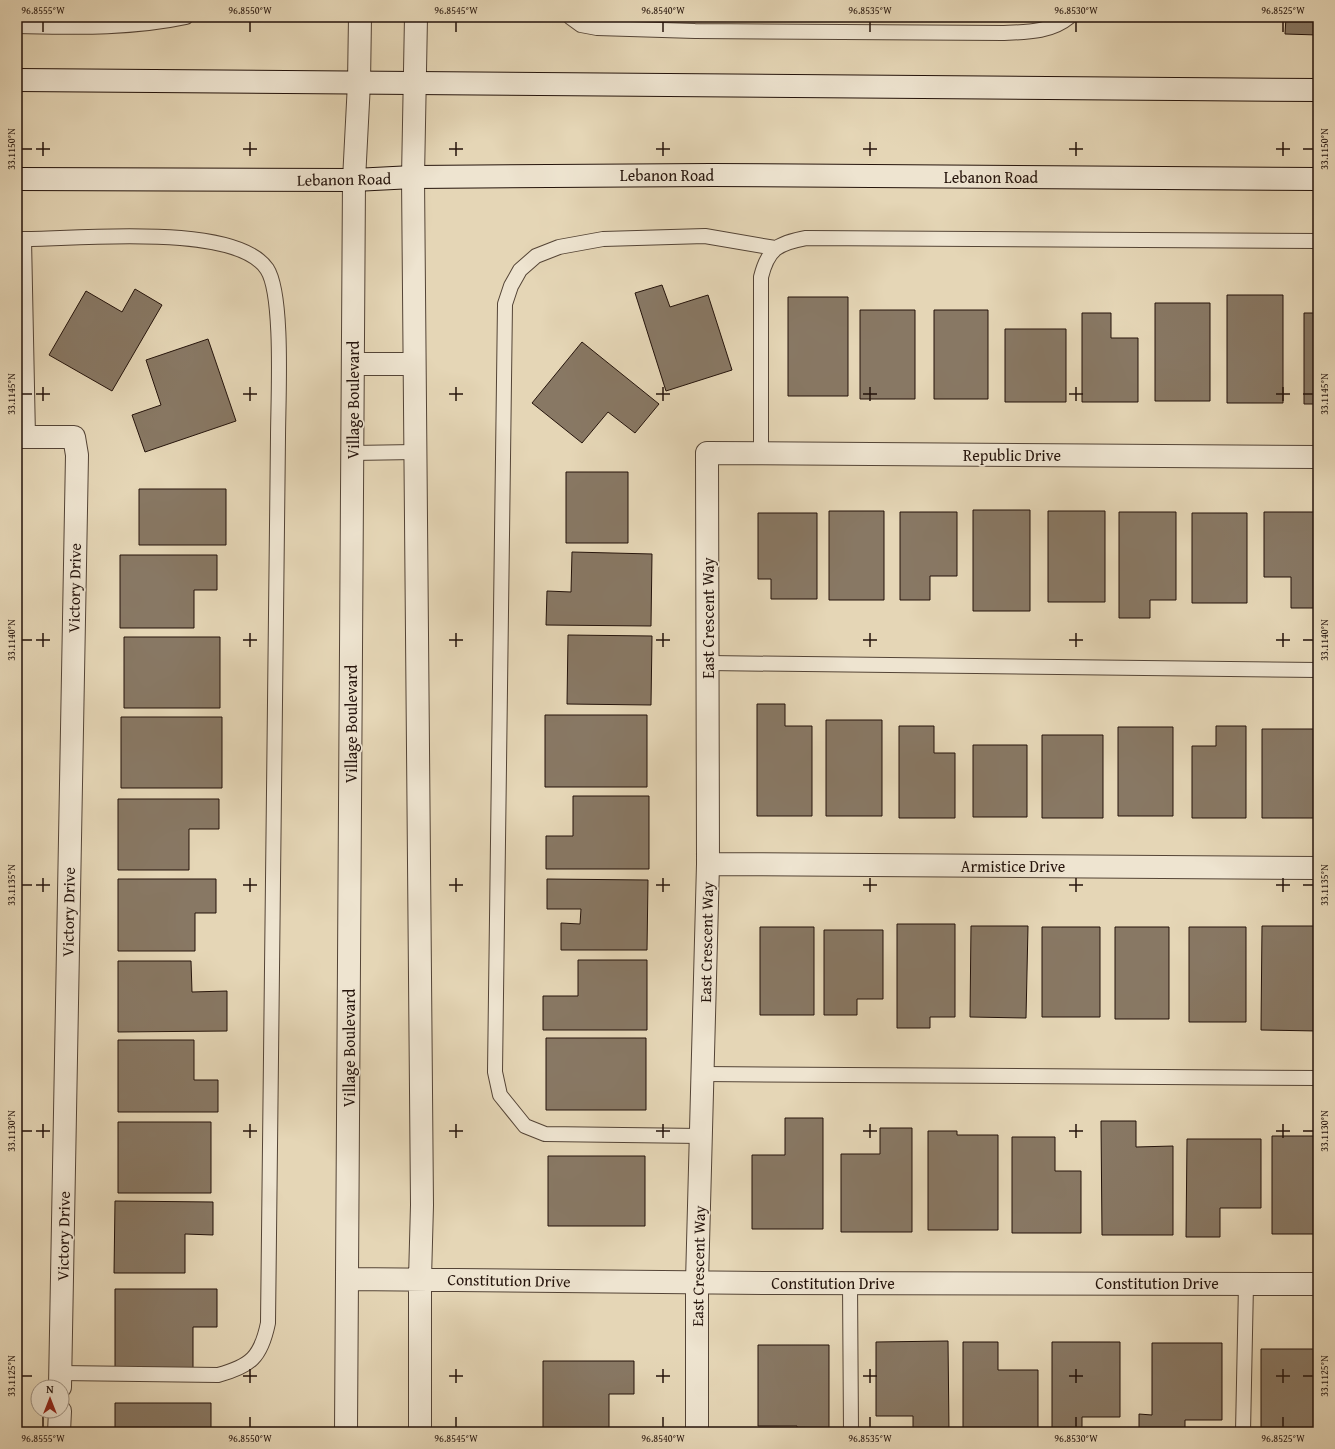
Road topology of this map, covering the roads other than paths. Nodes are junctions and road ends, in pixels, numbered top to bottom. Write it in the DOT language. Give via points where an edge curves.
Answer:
graph roads {
  1 [pos="186,17"];
  2 [pos="360,17"];
  3 [pos="416,17"];
  4 [pos="570,17"];
  5 [pos="1069,17"];
  6 [pos="17,26"];
  7 [pos="17,80"];
  8 [pos="359,83"];
  9 [pos="414,84"];
  10 [pos="1318,90"];
  11 [pos="413,177"];
  12 [pos="17,179"];
  13 [pos="1318,179"];
  14 [pos="354,180"];
  15 [pos="20,239"];
  16 [pos="1318,241"];
  17 [pos="775,248"];
  18 [pos="353,364"];
  19 [pos="414,364"];
  20 [pos="22,437"];
  21 [pos="352,452"];
  22 [pos="415,452"];
  23 [pos="707,452"];
  24 [pos="761,453"];
  25 [pos="1318,456"];
  26 [pos="709,663"];
  27 [pos="1318,670"];
  28 [pos="708,864"];
  29 [pos="1318,868"];
  30 [pos="703,1074"];
  31 [pos="1318,1078"];
  32 [pos="701,1136"];
  33 [pos="348,1278"];
  34 [pos="420,1278"];
  35 [pos="697,1282"];
  36 [pos="850,1283"];
  37 [pos="1246,1284"];
  38 [pos="1318,1284"];
  39 [pos="60,1379"];
  40 [pos="70,1380"];
  41 [pos="60,1419"];
  42 [pos="59,1432"];
  43 [pos="346,1432"];
  44 [pos="420,1432"];
  45 [pos="696,1432"];
  46 [pos="851,1432"];
  47 [pos="1243,1432"];
  1 -- 6 [label="lane" via="155,24"];
  2 -- 8 [label="street, Village Boulevard"];
  3 -- 9 [label="street"];
  4 -- 5 [label="lane" via="581,25 597,28 1004,33 1037,31"];
  7 -- 8 [label="street"];
  8 -- 9 [label="street"];
  8 -- 14 [label="street, Village Boulevard"];
  9 -- 10 [label="street"];
  9 -- 11 [label="street"];
  11 -- 13 [label="street, Lebanon Road" via="712,175"];
  11 -- 14 [label="street, Lebanon Road"];
  11 -- 19 [label="street"];
  12 -- 14 [label="street, Lebanon Road"];
  14 -- 18 [label="street, Village Boulevard"];
  15 -- 20 [label="lane"];
  15 -- 40 [label="lane" via="129,235 196,239 228,247 251,255 267,269 275,289 278,318 269,1275 265,1339 257,1355 240,1369 218,1375"];
  16 -- 17 [label="lane" via="806,238 788,241"];
  17 -- 24 [label="lane" via="765,262 761,277"];
  17 -- 32 [label="lane" via="705,236 603,239 559,247 536,256 520,270 505,304 495,1072 500,1095 525,1126 545,1134"];
  18 -- 19 [label="street"];
  18 -- 21 [label="street, Village Boulevard"];
  19 -- 22 [label="street"];
  20 -- 39 [label="street, Victory Drive" via="74,437 77,455"];
  21 -- 22 [label="lane"];
  21 -- 33 [label="street, Village Boulevard"];
  22 -- 34 [label="street" via="422,1197"];
  23 -- 24 [label="street, Republic Drive"];
  23 -- 26 [label="street, East Crescent Way"];
  24 -- 25 [label="street, Republic Drive"];
  26 -- 27 [label="lane"];
  26 -- 28 [label="street, East Crescent Way"];
  28 -- 29 [label="street, Armistice Drive"];
  28 -- 30 [label="street, East Crescent Way"];
  30 -- 31 [label="lane"];
  30 -- 32 [label="street, East Crescent Way"];
  32 -- 35 [label="street, East Crescent Way"];
  33 -- 34 [label="street, Constitution Drive"];
  33 -- 43 [label="street, Village Boulevard"];
  34 -- 35 [label="street, Constitution Drive"];
  34 -- 44 [label="street"];
  35 -- 36 [label="street, Constitution Drive"];
  35 -- 45 [label="street, East Crescent Way"];
  36 -- 37 [label="street, Constitution Drive"];
  36 -- 46 [label="lane"];
  37 -- 38 [label="street, Constitution Drive"];
  37 -- 47 [label="lane"];
  41 -- 42 [label="street"];
}
